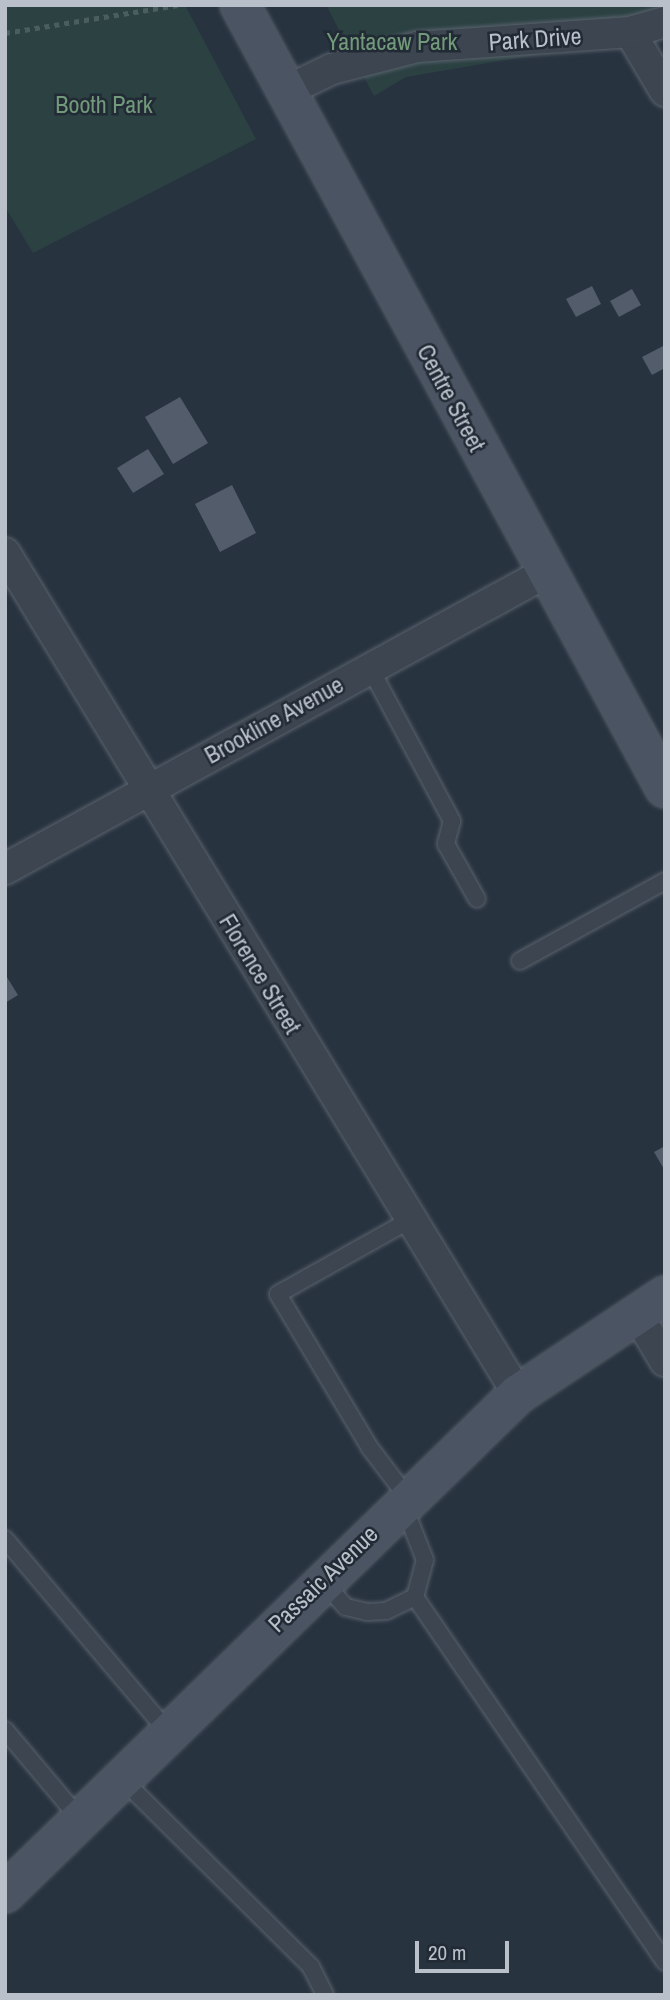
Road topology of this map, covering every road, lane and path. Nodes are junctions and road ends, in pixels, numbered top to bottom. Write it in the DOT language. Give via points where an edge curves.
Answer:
graph roads {
  1 [pos="178,5"];
  2 [pos="240,5"];
  3 [pos="665,22"];
  4 [pos="630,32"];
  5 [pos="5,33"];
  6 [pos="286,91"];
  7 [pos="665,91"];
  8 [pos="5,553"];
  9 [pos="545,573"];
  10 [pos="370,668"];
  11 [pos="148,788"];
  12 [pos="665,788"];
  13 [pos="5,869"];
  14 [pos="665,881"];
  15 [pos="477,899"];
  16 [pos="520,961"];
  17 [pos="410,1220"];
  18 [pos="651,1305"];
  19 [pos="665,1361"];
  20 [pos="518,1394"];
  21 [pos="405,1500"];
  22 [pos="5,1539"];
  23 [pos="322,1580"];
  24 [pos="415,1597"];
  25 [pos="5,1730"];
  26 [pos="168,1732"];
  27 [pos="122,1779"];
  28 [pos="80,1819"];
  29 [pos="5,1893"];
  30 [pos="665,1962"];
  31 [pos="325,1995"];
  1 -- 5 [label="path"];
  2 -- 6 [label="street, Centre Street"];
  3 -- 4 [label="street, Park Drive"];
  4 -- 6 [label="street, Park Drive" via="417,47 332,69"];
  4 -- 7 [label="street"];
  6 -- 9 [label="street, Centre Street"];
  8 -- 11 [label="street, Florence Street"];
  9 -- 10 [label="street, Brookline Avenue"];
  9 -- 12 [label="street, Centre Street"];
  10 -- 11 [label="street, Brookline Avenue"];
  10 -- 15 [label="lane" via="452,821 446,844"];
  11 -- 13 [label="street, Brookline Avenue"];
  11 -- 17 [label="street, Florence Street"];
  14 -- 16 [label="lane"];
  17 -- 20 [label="street, Florence Street"];
  17 -- 21 [label="lane" via="278,1294"];
  18 -- 19 [label="street"];
  18 -- 20 [label="street, Passaic Avenue"];
  20 -- 21 [label="street, Passaic Avenue"];
  21 -- 23 [label="street, Passaic Avenue"];
  21 -- 24 [label="lane" via="425,1560"];
  22 -- 26 [label="lane"];
  23 -- 24 [label="lane" via="346,1607 367,1612 386,1611"];
  23 -- 26 [label="street, Passaic Avenue"];
  24 -- 30 [label="lane"];
  25 -- 28 [label="lane"];
  26 -- 27 [label="street, Passaic Avenue"];
  27 -- 28 [label="street, Passaic Avenue"];
  27 -- 31 [label="lane" via="310,1967"];
  28 -- 29 [label="street, Passaic Avenue"];
}
